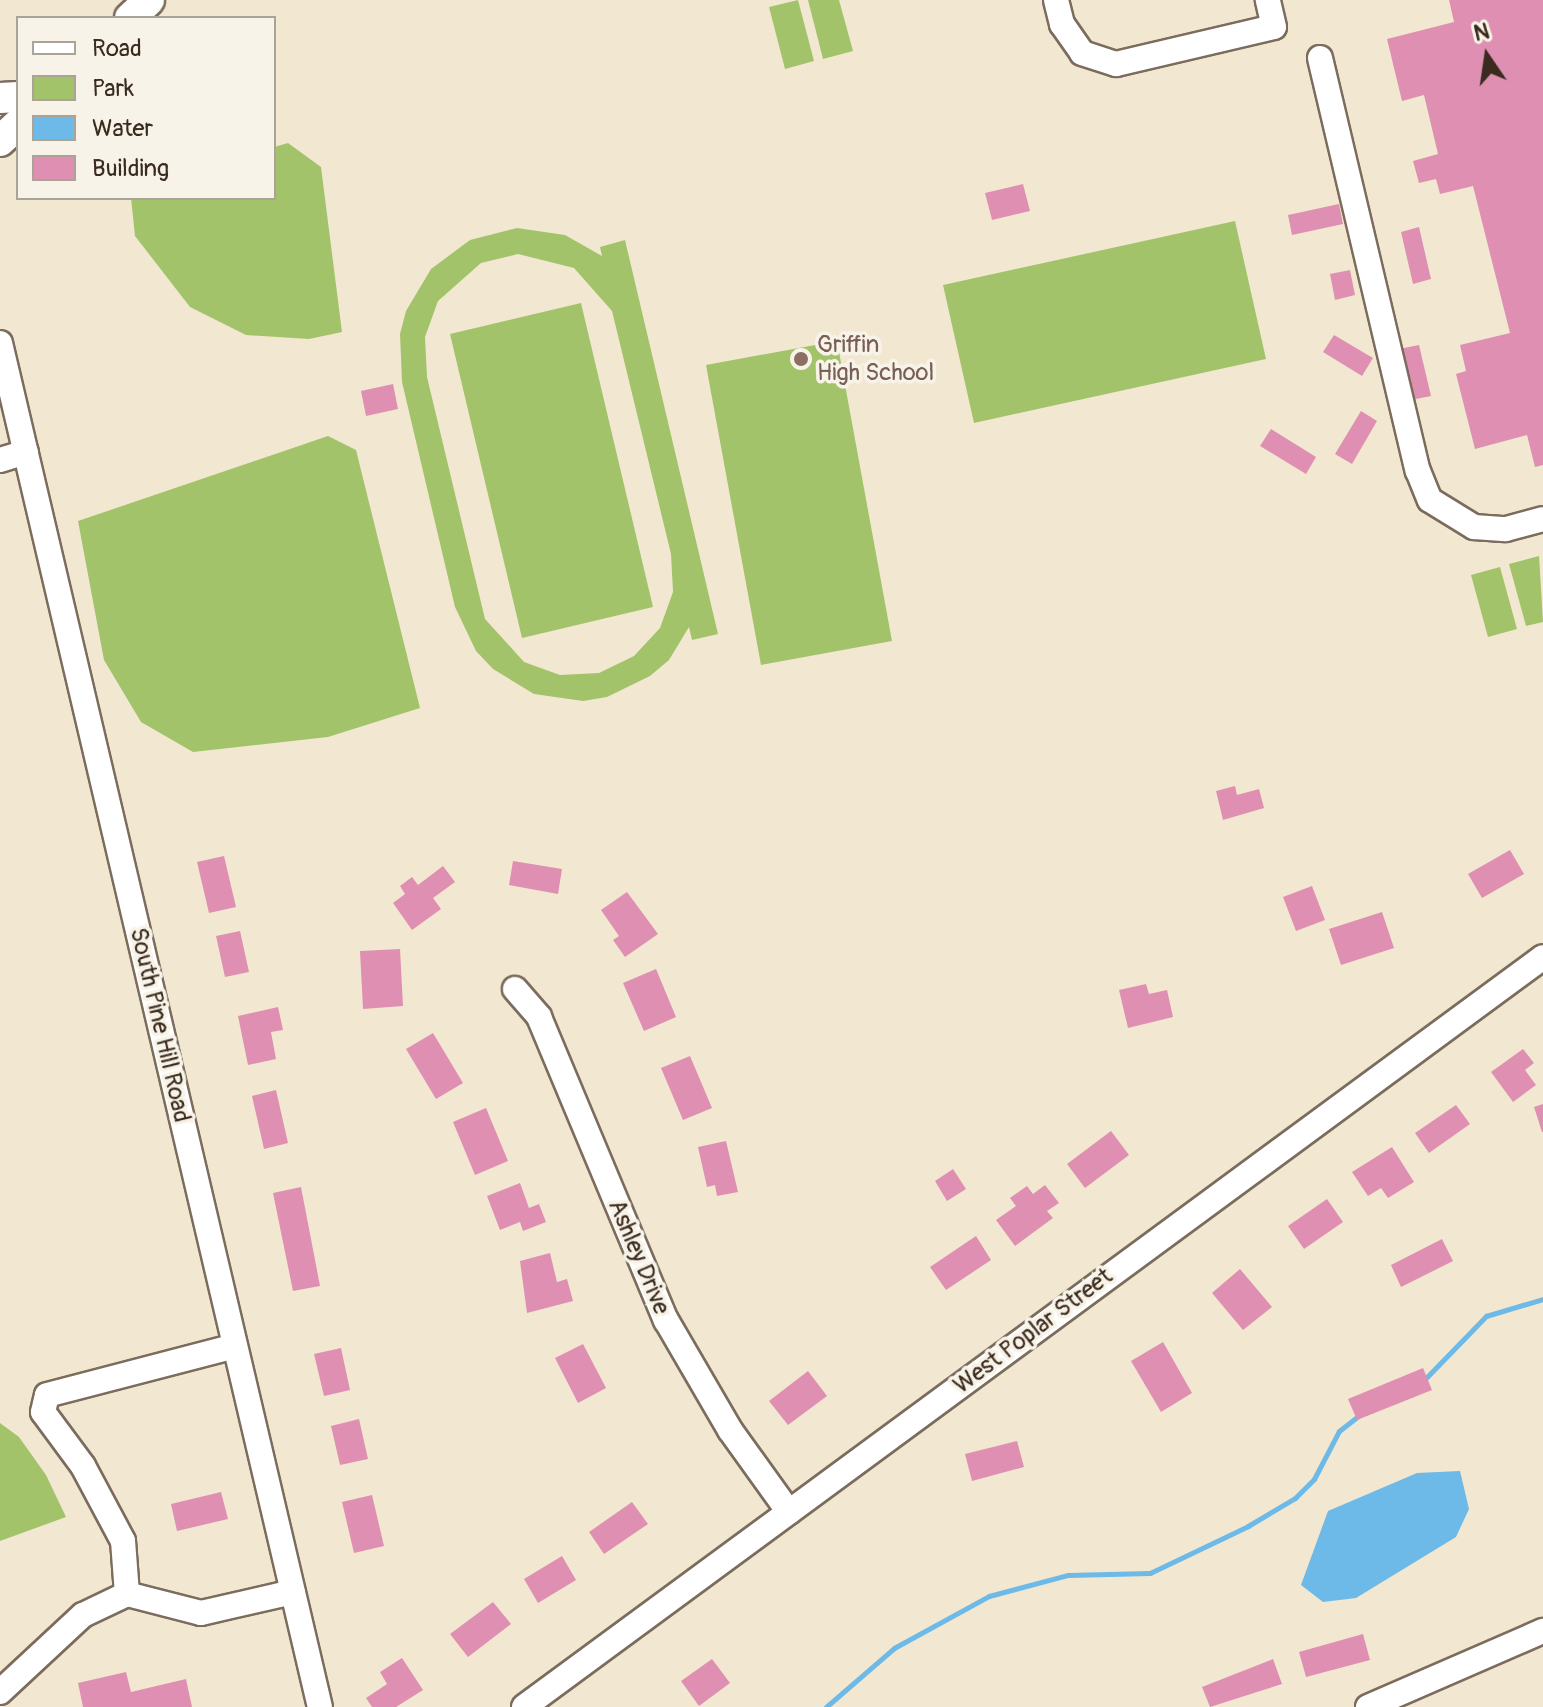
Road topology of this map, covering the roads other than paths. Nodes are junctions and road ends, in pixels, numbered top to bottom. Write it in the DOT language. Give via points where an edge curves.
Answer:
graph roads {
  1 [pos="149,0"];
  2 [pos="1056,0"];
  3 [pos="1268,0"];
  4 [pos="132,16"];
  5 [pos="1320,58"];
  6 [pos="16,126"];
  7 [pos="0,141"];
  8 [pos="0,343"];
  9 [pos="26,452"];
  10 [pos="0,460"];
  11 [pos="1543,519"];
  12 [pos="1543,957"];
  13 [pos="515,989"];
  14 [pos="235,1346"];
  15 [pos="789,1512"];
  16 [pos="293,1592"];
  17 [pos="127,1594"];
  18 [pos="1543,1631"];
  19 [pos="0,1692"];
  20 [pos="320,1707"];
  21 [pos="524,1707"];
  22 [pos="1368,1707"];
  1 -- 4 [label="main road"];
  2 -- 3 [label="street" via="1062,24 1082,53 1116,64 1274,27"];
  5 -- 11 [label="street" via="1418,471 1430,500 1474,527 1506,529"];
  6 -- 7 [label="main road"];
  8 -- 9 [label="street, South Pine Hill Road"];
  9 -- 10 [label="street"];
  9 -- 14 [label="street, South Pine Hill Road"];
  12 -- 15 [label="street, West Poplar Street"];
  13 -- 15 [label="street, Ashley Drive" via="539,1017 666,1320 730,1430"];
  14 -- 16 [label="street, South Pine Hill Road"];
  14 -- 17 [label="street" via="71,1385 43,1402 43,1412 83,1466 123,1541"];
  15 -- 21 [label="street, West Poplar Street"];
  16 -- 17 [label="street" via="201,1613"];
  16 -- 20 [label="street, South Pine Hill Road"];
  17 -- 19 [label="street" via="83,1615"];
  18 -- 22 [label="street"];
}
